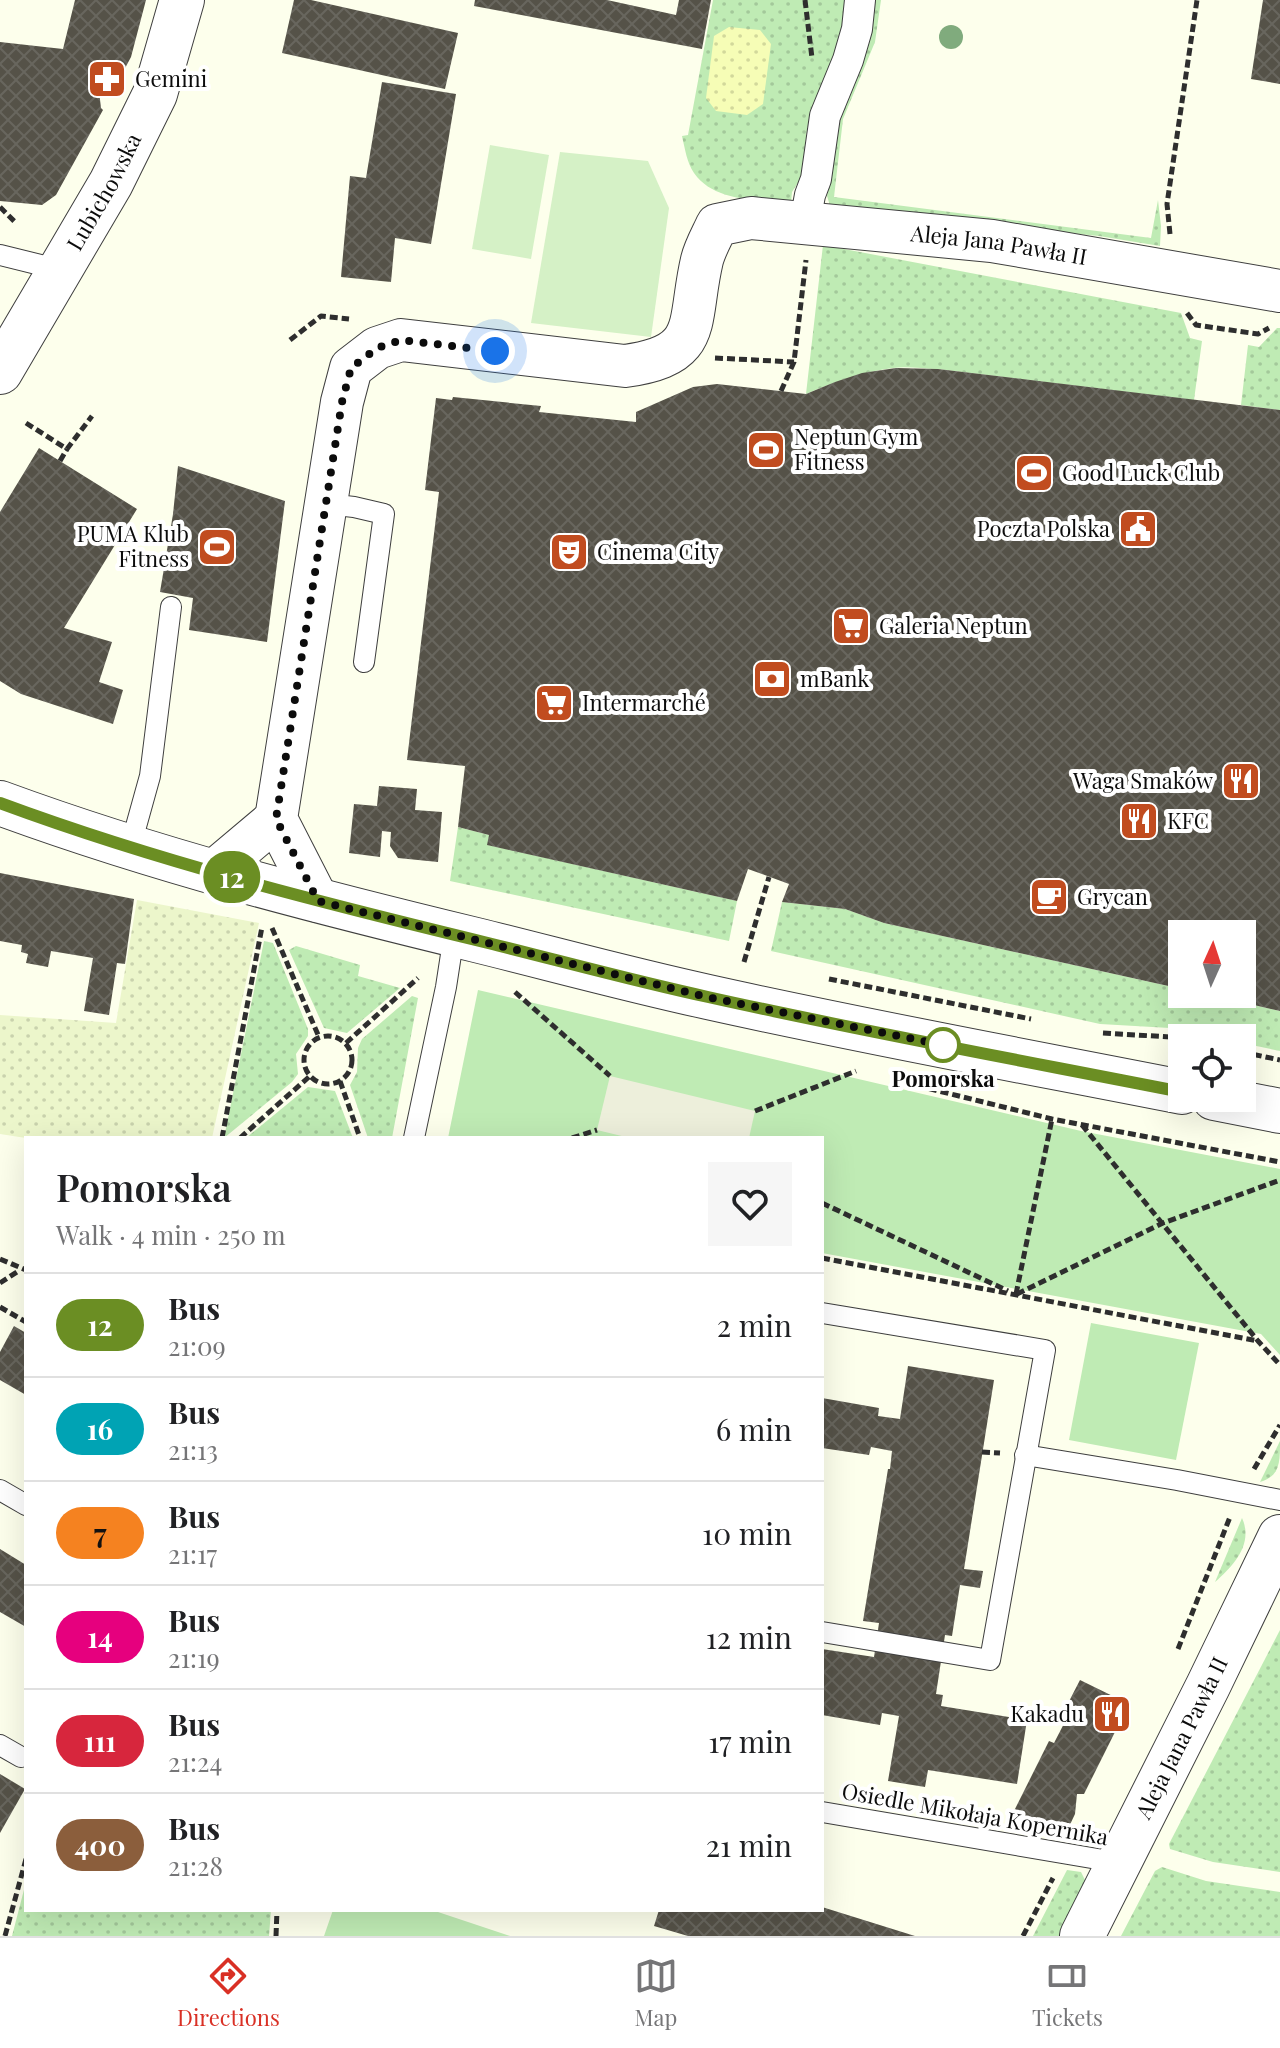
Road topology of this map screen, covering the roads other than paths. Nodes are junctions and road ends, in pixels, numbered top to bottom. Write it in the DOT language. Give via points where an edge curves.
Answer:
graph roads {
  1 [pos="182,0"];
  2 [pos="860,0"];
  3 [pos="804,233"];
  4 [pos="0,255"];
  5 [pos="61,270"];
  6 [pos="1280,291"];
  7 [pos="0,372"];
  8 [pos="327,504"];
  9 [pos="171,607"];
  10 [pos="364,662"];
  11 [pos="0,803"];
  12 [pos="276,819"];
  13 [pos="130,848"];
  14 [pos="213,872"];
  15 [pos="318,901"];
  16 [pos="452,953"];
  17 [pos="1168,1089"];
  18 [pos="1256,1106"];
  19 [pos="1280,1111"];
  20 [pos="414,1136"];
  21 [pos="824,1313"];
  22 [pos="1025,1455"];
  23 [pos="0,1490"];
  24 [pos="1280,1500"];
  25 [pos="24,1504"];
  26 [pos="1280,1537"];
  27 [pos="824,1632"];
  28 [pos="0,1745"];
  29 [pos="21,1757"];
  30 [pos="824,1812"];
  31 [pos="1121,1863"];
  32 [pos="1082,1936"];
  1 -- 5 [label="street, Lubichowska" via="155,94"];
  2 -- 3 [label="street" via="848,60 825,116"];
  3 -- 6 [label="street, Aleja Jana Pawła II" via="992,241"];
  3 -- 8 [label="street, Aleja Jana Pawła II" via="751,218 717,225 703,257 688,336 670,355 649,363 625,366 401,340 377,348 351,368"];
  4 -- 5 [label="lane"];
  5 -- 7 [label="street, Lubichowska"];
  8 -- 10 [label="lane" via="384,514"];
  8 -- 12 [label="street"];
  9 -- 13 [label="lane" via="150,776"];
  11 -- 13 [label="street"];
  12 -- 14 [label="street"];
  12 -- 15 [label="street"];
  13 -- 14 [label="street"];
  14 -- 15 [label="street"];
  15 -- 16 [label="street"];
  16 -- 17 [label="street" via="707,997"];
  16 -- 20 [label="lane"];
  18 -- 19 [label="street"];
  21 -- 22 [label="lane" via="1045,1350"];
  22 -- 24 [label="lane"];
  22 -- 27 [label="lane" via="990,1660"];
  23 -- 25 [label="lane"];
  26 -- 31 [label="street, Aleja Jana Pawła II"];
  28 -- 29 [label="lane"];
  30 -- 31 [label="lane, Osiedle Mikołaja Kopernika"];
  31 -- 32 [label="street, Aleja Jana Pawła II"];
}
